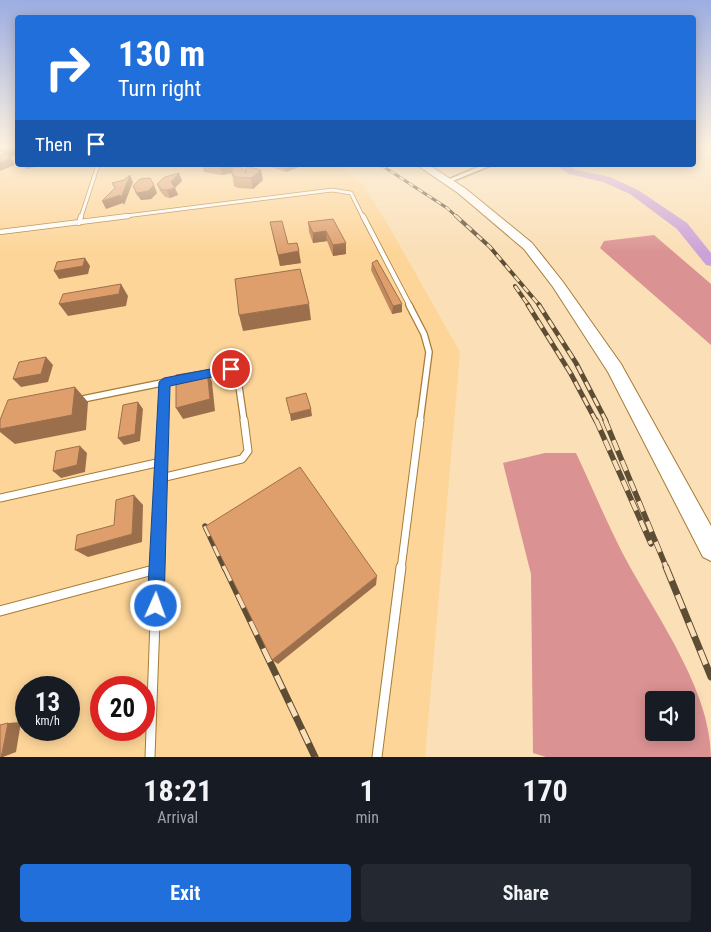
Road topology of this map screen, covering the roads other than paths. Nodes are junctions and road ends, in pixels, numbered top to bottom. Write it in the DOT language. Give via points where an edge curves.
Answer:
graph roads {
  1 [pos="92,182"];
  2 [pos="450,182"];
  3 [pos="79,223"];
  4 [pos="0,232"];
  5 [pos="164,382"];
  6 [pos="68,402"];
  7 [pos="161,462"];
  8 [pos="161,478"];
  9 [pos="0,498"];
  10 [pos="711,549"];
  11 [pos="157,569"];
  12 [pos="0,611"];
  13 [pos="150,757"];
  14 [pos="377,757"];
  1 -- 3 [label="lane"];
  2 -- 10 [label="main road" via="528,246 558,285 614,369"];
  3 -- 4 [label="lane"];
  3 -- 14 [label="lane" via="332,190 351,193 424,334 429,352"];
  5 -- 6 [label="lane"];
  5 -- 7 [label="lane"];
  5 -- 8 [label="lane" via="231,369 236,373 248,451 242,459"];
  7 -- 8 [label="lane"];
  7 -- 9 [label="lane"];
  8 -- 11 [label="lane"];
  11 -- 12 [label="lane"];
  11 -- 13 [label="lane"];
}
